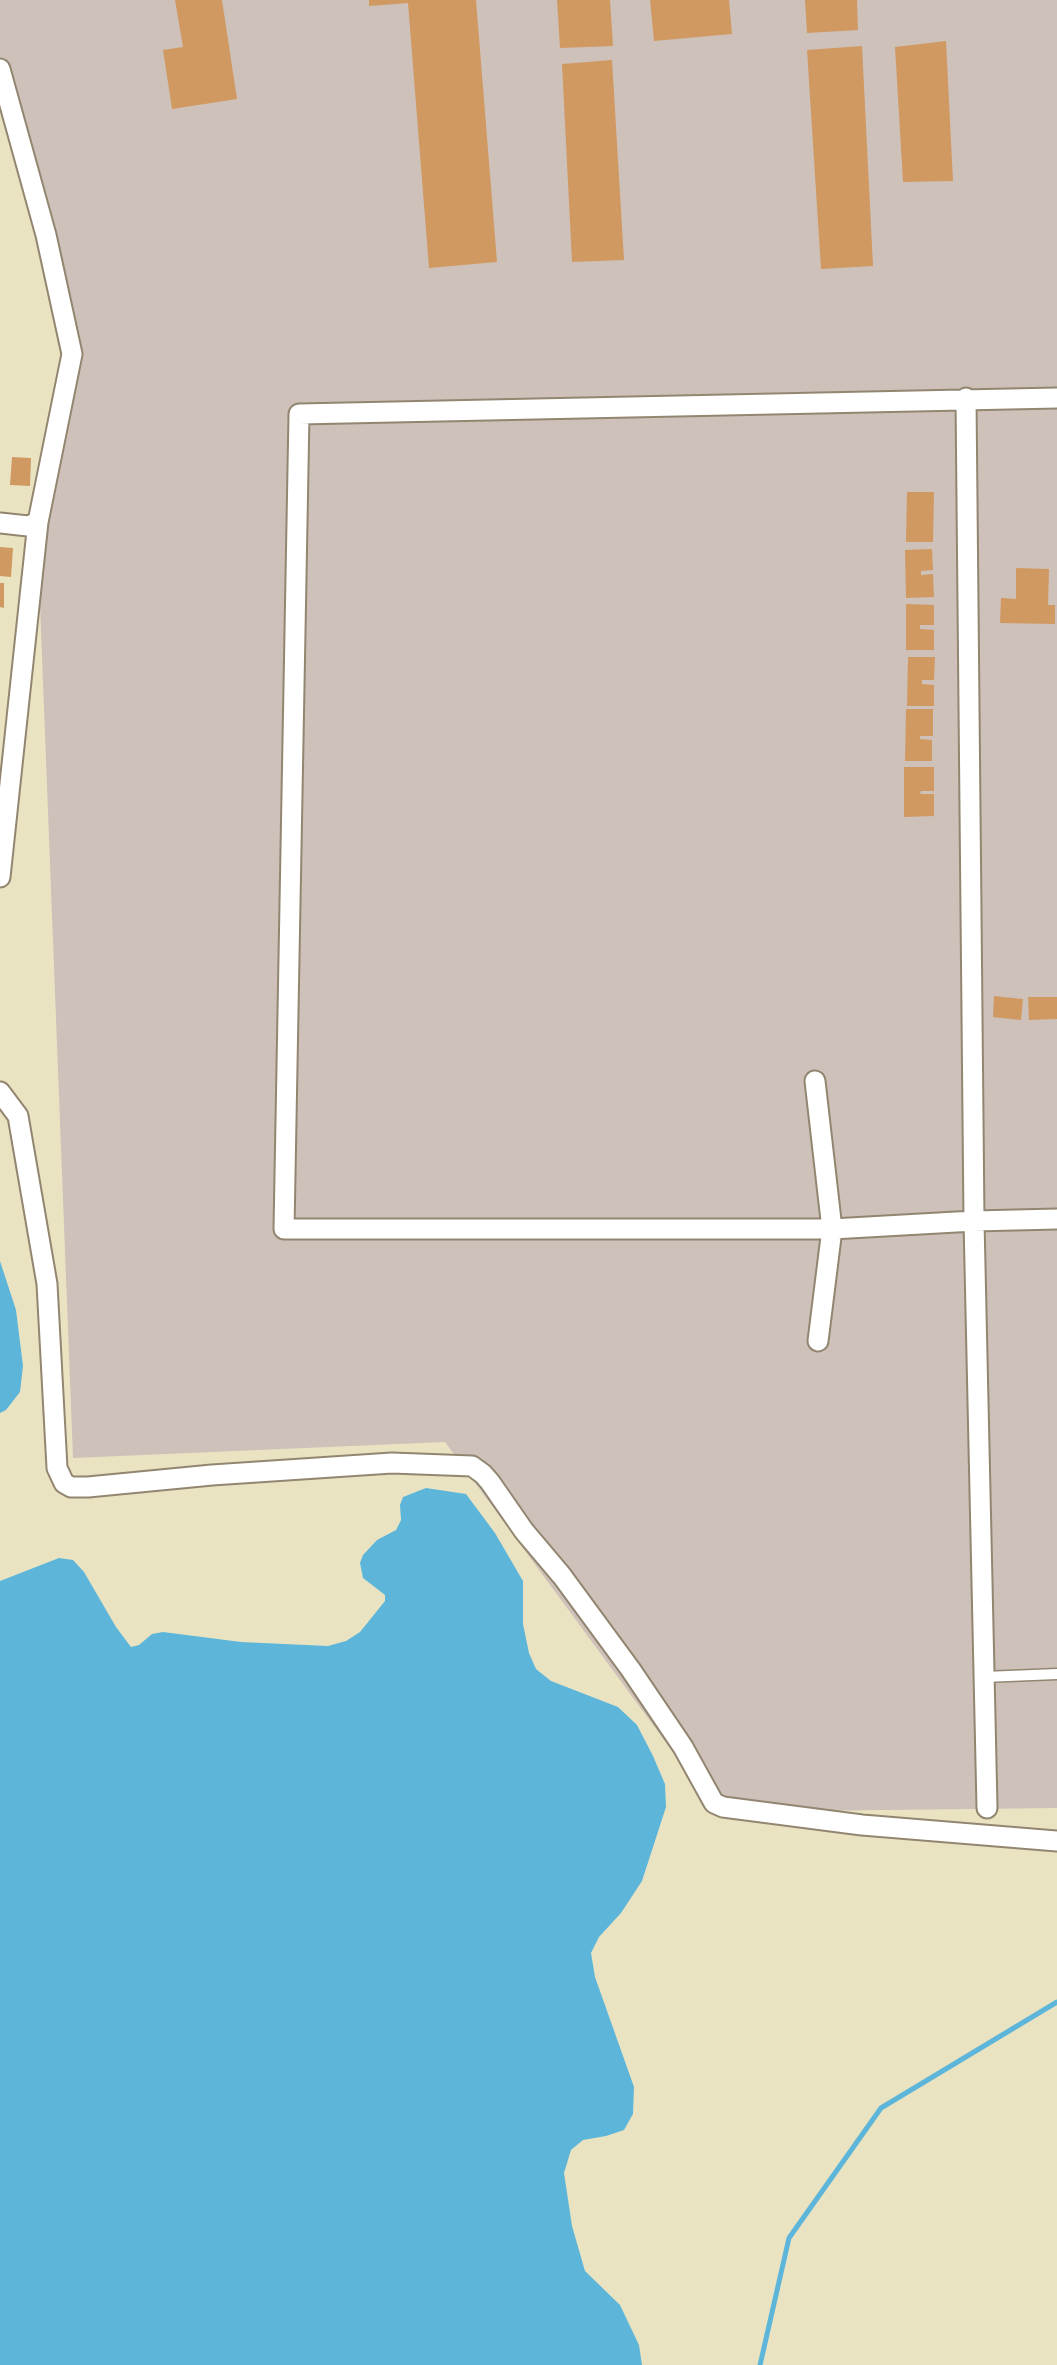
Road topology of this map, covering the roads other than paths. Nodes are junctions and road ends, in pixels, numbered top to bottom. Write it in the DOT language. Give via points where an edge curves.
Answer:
graph roads {
  1 [pos="0,69"];
  2 [pos="966,398"];
  3 [pos="1057,398"];
  4 [pos="38,522"];
  5 [pos="0,523"];
  6 [pos="0,877"];
  7 [pos="815,1081"];
  8 [pos="0,1091"];
  9 [pos="1057,1219"];
  10 [pos="974,1221"];
  11 [pos="832,1229"];
  12 [pos="818,1341"];
  13 [pos="1057,1674"];
  14 [pos="984,1676"];
  15 [pos="987,1808"];
  16 [pos="1057,1842"];
  1 -- 4 [label="street" via="46,234 72,354"];
  2 -- 3 [label="street"];
  2 -- 10 [label="street"];
  2 -- 11 [label="street" via="299,414 284,1229"];
  4 -- 5 [label="street" via="28,526"];
  4 -- 6 [label="street"];
  7 -- 11 [label="street"];
  8 -- 16 [label="street" via="18,1116 47,1284 57,1468 64,1483 89,1487 391,1463 472,1466 491,1482 631,1670 714,1803 862,1825"];
  9 -- 10 [label="street"];
  10 -- 11 [label="street"];
  10 -- 14 [label="street"];
  11 -- 12 [label="street"];
  13 -- 14 [label="lane"];
  14 -- 15 [label="street"];
}
